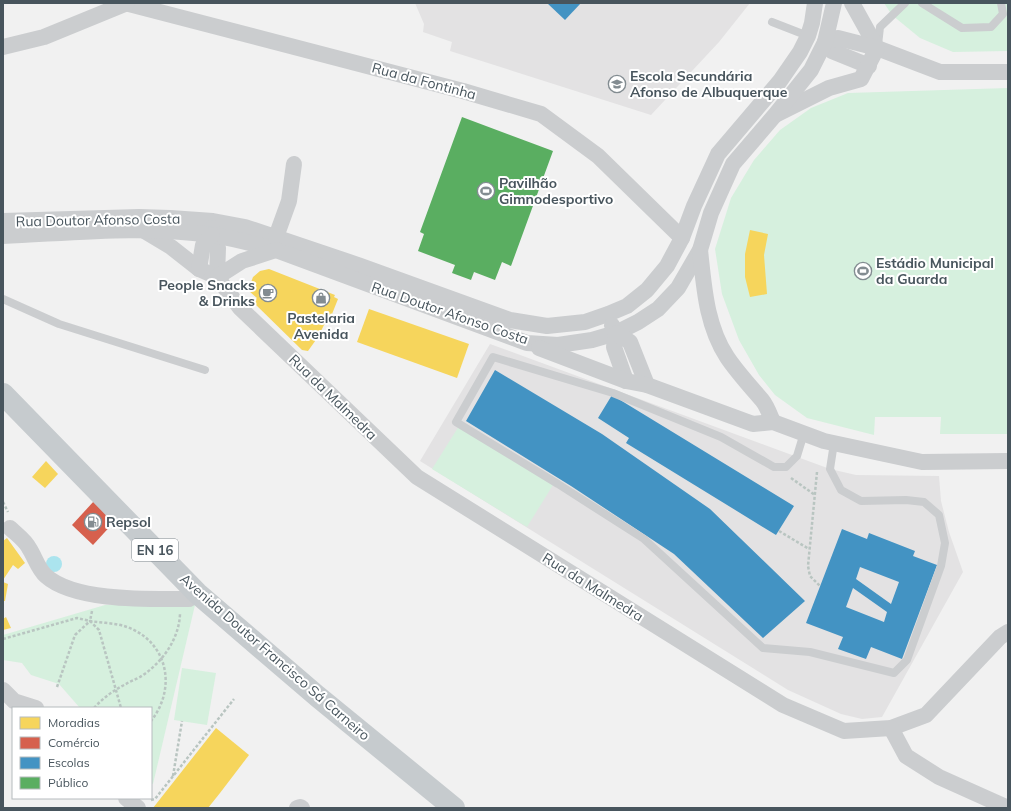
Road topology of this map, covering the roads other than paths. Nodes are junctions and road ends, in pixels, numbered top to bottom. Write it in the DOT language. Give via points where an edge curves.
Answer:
graph roads {
  1 [pos="126,3"];
  2 [pos="815,3"];
  3 [pos="834,3"];
  4 [pos="852,3"];
  5 [pos="905,3"];
  6 [pos="922,3"];
  7 [pos="1002,3"];
  8 [pos="1006,14"];
  9 [pos="772,22"];
  10 [pos="808,36"];
  11 [pos="825,42"];
  12 [pos="3,47"];
  13 [pos="878,48"];
  14 [pos="868,66"];
  15 [pos="1008,72"];
  16 [pos="775,115"];
  17 [pos="294,164"];
  18 [pos="3,221"];
  19 [pos="212,228"];
  20 [pos="141,230"];
  21 [pos="3,236"];
  22 [pos="682,238"];
  23 [pos="276,244"];
  24 [pos="700,250"];
  25 [pos="199,269"];
  26 [pos="217,277"];
  27 [pos="3,299"];
  28 [pos="608,314"];
  29 [pos="616,333"];
  30 [pos="527,343"];
  31 [pos="205,370"];
  32 [pos="626,380"];
  33 [pos="646,385"];
  34 [pos="3,394"];
  35 [pos="773,422"];
  36 [pos="804,434"];
  37 [pos="834,443"];
  38 [pos="1008,461"];
  39 [pos="10,528"];
  40 [pos="189,596"];
  41 [pos="1008,632"];
  42 [pos="3,690"];
  43 [pos="33,707"];
  44 [pos="891,728"];
  45 [pos="129,799"];
  46 [pos="143,804"];
  47 [pos="297,808"];
  48 [pos="302,808"];
  49 [pos="454,808"];
  50 [pos="1008,808"];
  1 -- 12 [label="street" via="44,36"];
  1 -- 22 [label="street, Rua da Fontinha" via="463,91 541,114 598,156"];
  2 -- 10 [label="street, Rua Doutor Afonso Costa"];
  3 -- 11 [label="street, Rua Doutor Afonso Costa"];
  4 -- 13 [label="street"];
  5 -- 13 [label="lane" via="880,28"];
  6 -- 8 [label="lane" via="962,28 991,27"];
  7 -- 8 [label="lane"];
  9 -- 10 [label="lane"];
  10 -- 11 [label="street"];
  10 -- 22 [label="street, Rua Doutor Afonso Costa" via="780,81 718,154"];
  11 -- 13 [label="street" via="838,38"];
  11 -- 14 [label="street" via="832,51"];
  11 -- 16 [label="street, Rua Doutor Afonso Costa" via="811,70"];
  13 -- 14 [label="street"];
  13 -- 15 [label="street" via="940,72"];
  14 -- 16 [label="street" via="861,79 829,88"];
  16 -- 24 [label="street, Rua Doutor Afonso Costa" via="733,164 711,213"];
  17 -- 23 [label="street" via="289,201"];
  18 -- 19 [label="street, Rua Doutor Afonso Costa" via="170,218"];
  19 -- 20 [label="street, Rua Doutor Afonso Costa"];
  19 -- 23 [label="street, Rua Doutor Afonso Costa" via="245,227"];
  19 -- 25 [label="street" via="203,245"];
  19 -- 26 [label="street" via="218,248"];
  20 -- 21 [label="street, Rua Doutor Afonso Costa"];
  20 -- 25 [label="street, Rua da Malmedra" via="171,247"];
  22 -- 28 [label="street, Rua Doutor Afonso Costa" via="667,266 647,290 627,306"];
  23 -- 26 [label="street"];
  23 -- 28 [label="street, Rua Doutor Afonso Costa" via="358,265 510,320 547,326 585,322"];
  23 -- 30 [label="street, Rua Doutor Afonso Costa"];
  24 -- 29 [label="street, Rua Doutor Afonso Costa" via="678,288 658,309"];
  24 -- 35 [label="street" via="705,296 712,326 726,356 763,401"];
  25 -- 26 [label="street, Rua da Malmedra"];
  26 -- 44 [label="street, Rua da Malmedra" via="240,308 417,477 783,706 844,731"];
  27 -- 31 [label="lane" via="59,324"];
  28 -- 29 [label="street"];
  29 -- 30 [label="street, Rua Doutor Afonso Costa" via="558,345"];
  29 -- 32 [label="street" via="614,348"];
  29 -- 33 [label="street" via="630,342"];
  30 -- 32 [label="street"];
  32 -- 33 [label="street"];
  33 -- 35 [label="street" via="753,424"];
  34 -- 40 [label="main road, Avenida Doutor Francisco Sá Carneiro / EN 16"];
  35 -- 36 [label="street"];
  36 -- 37 [label="street"];
  36 -- 37 [label="lane" via="797,456 786,467 774,466 721,437 613,393 493,357 456,422 644,539 763,648 810,652 894,673 907,660 941,566 945,543 939,515 924,502 861,501 841,490 830,469"];
  37 -- 38 [label="street" via="922,462"];
  39 -- 40 [label="street" via="28,546 46,576 64,588 110,598"];
  40 -- 49 [label="main road, Avenida Doutor Francisco Sá Carneiro / EN 16"];
  41 -- 44 [label="street, Rua da Malmedra" via="1000,637 926,715"];
  42 -- 43 [label="street" via="14,701"];
  44 -- 50 [label="street" via="906,756 939,777"];
  45 -- 46 [label="street"];
  47 -- 48 [label="street"];
}
